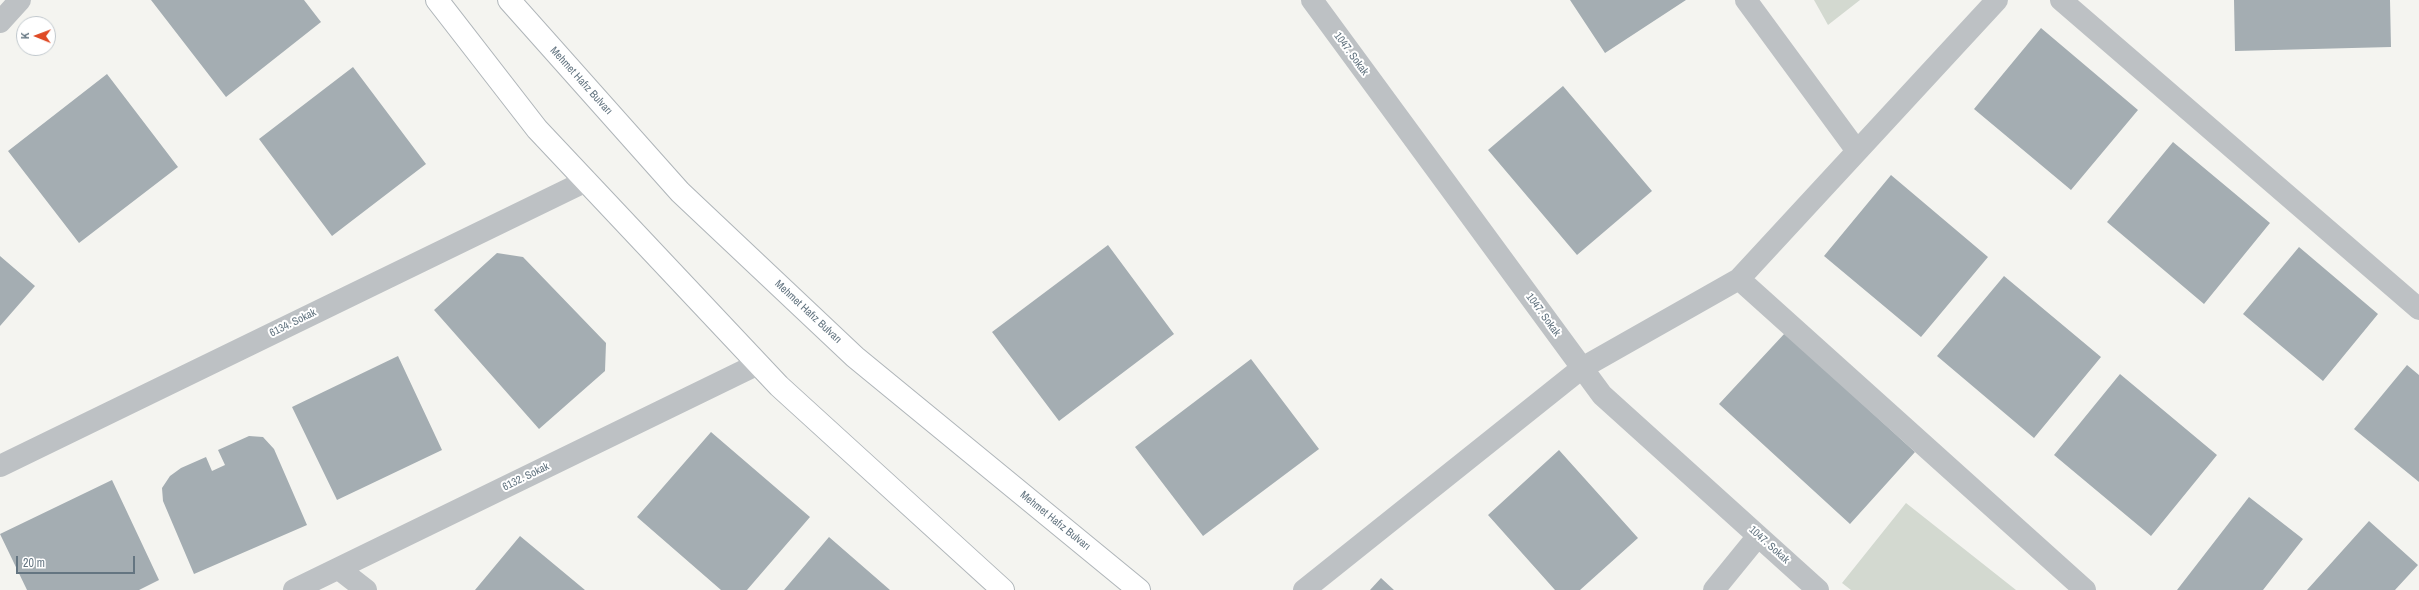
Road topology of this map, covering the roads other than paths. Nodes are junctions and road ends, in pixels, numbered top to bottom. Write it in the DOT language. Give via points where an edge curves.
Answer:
graph roads {
  1 [pos="20,0"];
  2 [pos="437,0"];
  3 [pos="509,0"];
  4 [pos="1312,0"];
  5 [pos="1746,0"];
  6 [pos="1997,0"];
  7 [pos="2061,0"];
  8 [pos="0,22"];
  9 [pos="1857,152"];
  10 [pos="586,181"];
  11 [pos="1739,279"];
  12 [pos="2419,309"];
  13 [pos="758,364"];
  14 [pos="1582,368"];
  15 [pos="0,466"];
  16 [pos="1758,536"];
  17 [pos="339,569"];
  18 [pos="294,590"];
  19 [pos="366,590"];
  20 [pos="1003,590"];
  21 [pos="1139,590"];
  22 [pos="1304,590"];
  23 [pos="1714,590"];
  24 [pos="1818,590"];
  25 [pos="2085,590"];
  1 -- 8 [label="street"];
  2 -- 10 [label="main road" via="537,129"];
  3 -- 21 [label="main road, Mehmet Hafız Bulvarı" via="680,192 855,357"];
  4 -- 14 [label="street, 1047. Sokak"];
  5 -- 9 [label="street"];
  6 -- 9 [label="street"];
  7 -- 12 [label="street"];
  9 -- 11 [label="street"];
  10 -- 13 [label="main road"];
  10 -- 15 [label="street, 6134. Sokak"];
  11 -- 14 [label="street"];
  11 -- 25 [label="street"];
  13 -- 17 [label="street, 6132. Sokak"];
  13 -- 20 [label="main road"];
  14 -- 16 [label="street, 1047. Sokak" via="1602,395"];
  14 -- 22 [label="street"];
  16 -- 23 [label="street"];
  16 -- 24 [label="street, 1047. Sokak"];
  17 -- 18 [label="street, 6132. Sokak"];
  17 -- 19 [label="street"];
}
